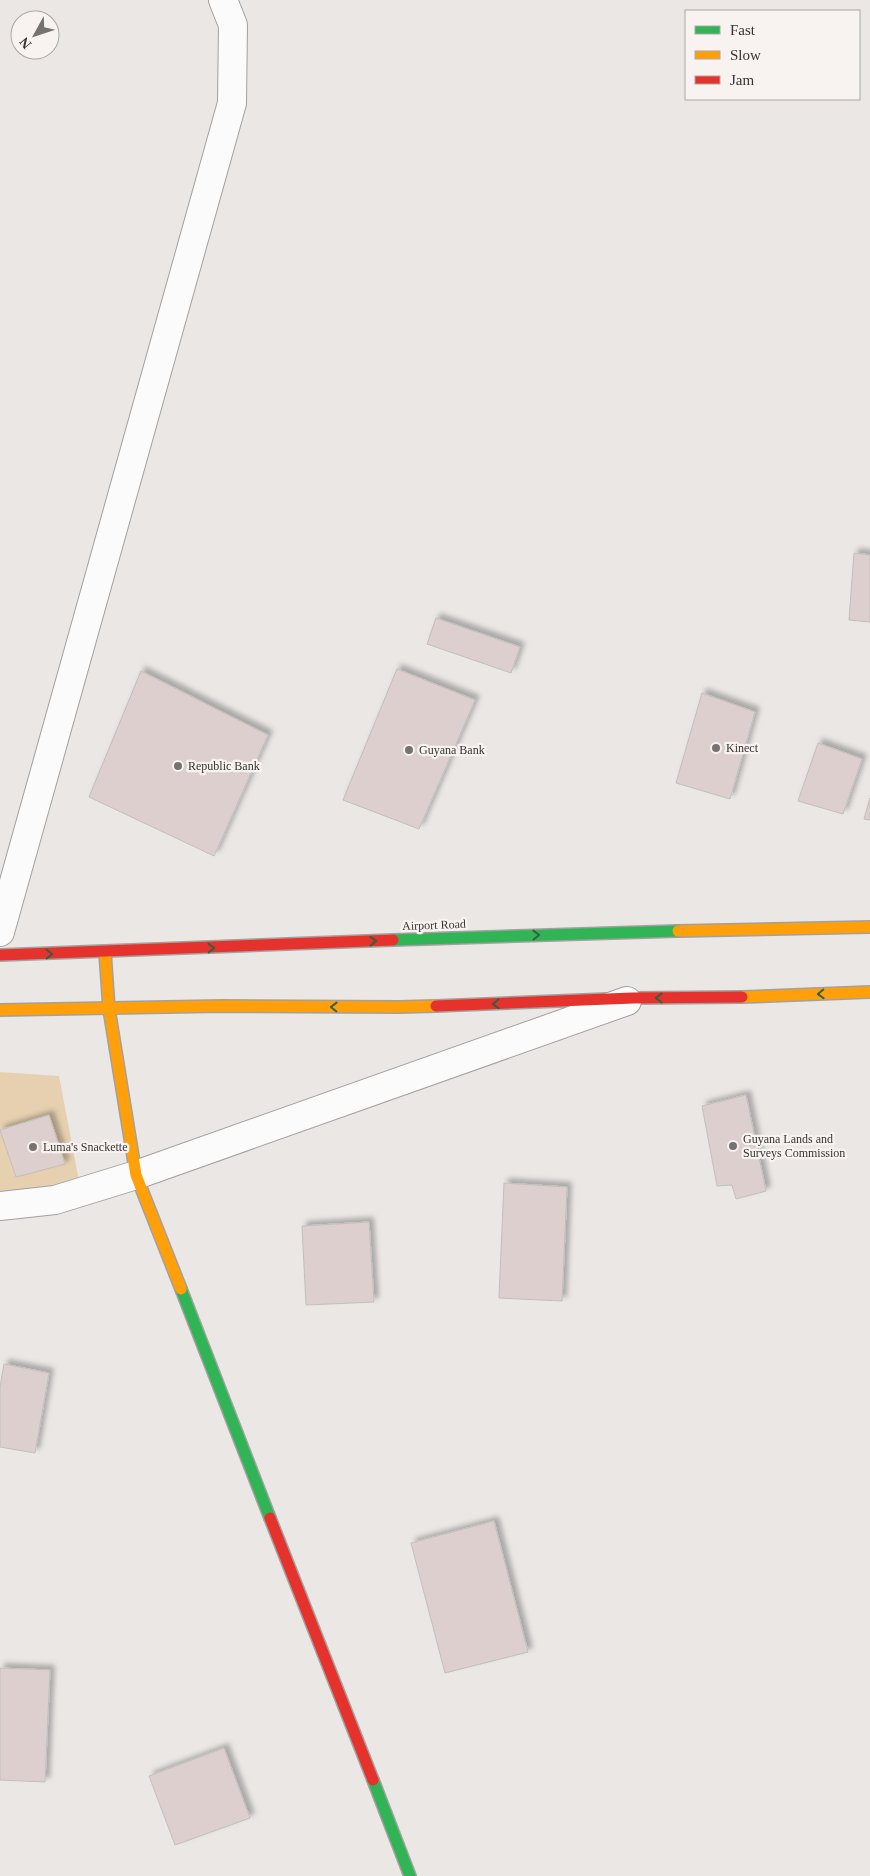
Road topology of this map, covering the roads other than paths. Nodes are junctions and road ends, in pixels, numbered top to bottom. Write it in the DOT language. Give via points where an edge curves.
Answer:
graph roads {
  1 [pos="223,0"];
  2 [pos="870,927"];
  3 [pos="0,932"];
  4 [pos="105,952"];
  5 [pos="0,955"];
  6 [pos="870,992"];
  7 [pos="633,998"];
  8 [pos="109,1009"];
  9 [pos="0,1010"];
  10 [pos="136,1175"];
  11 [pos="0,1206"];
  12 [pos="410,1876"];
  1 -- 3 [label="street" via="233,25 232,103"];
  4 -- 2 [label="street, Airport Road, one-way" via="520,935"];
  5 -- 4 [label="street, Airport Road, one-way"];
  4 -- 8 [label="street"];
  6 -- 7 [label="street, one-way"];
  7 -- 8 [label="street, one-way" via="399,1007"];
  7 -- 10 [label="street"];
  8 -- 9 [label="street"];
  8 -- 10 [label="street"];
  10 -- 11 [label="street" via="55,1200"];
  10 -- 12 [label="street"];
}
